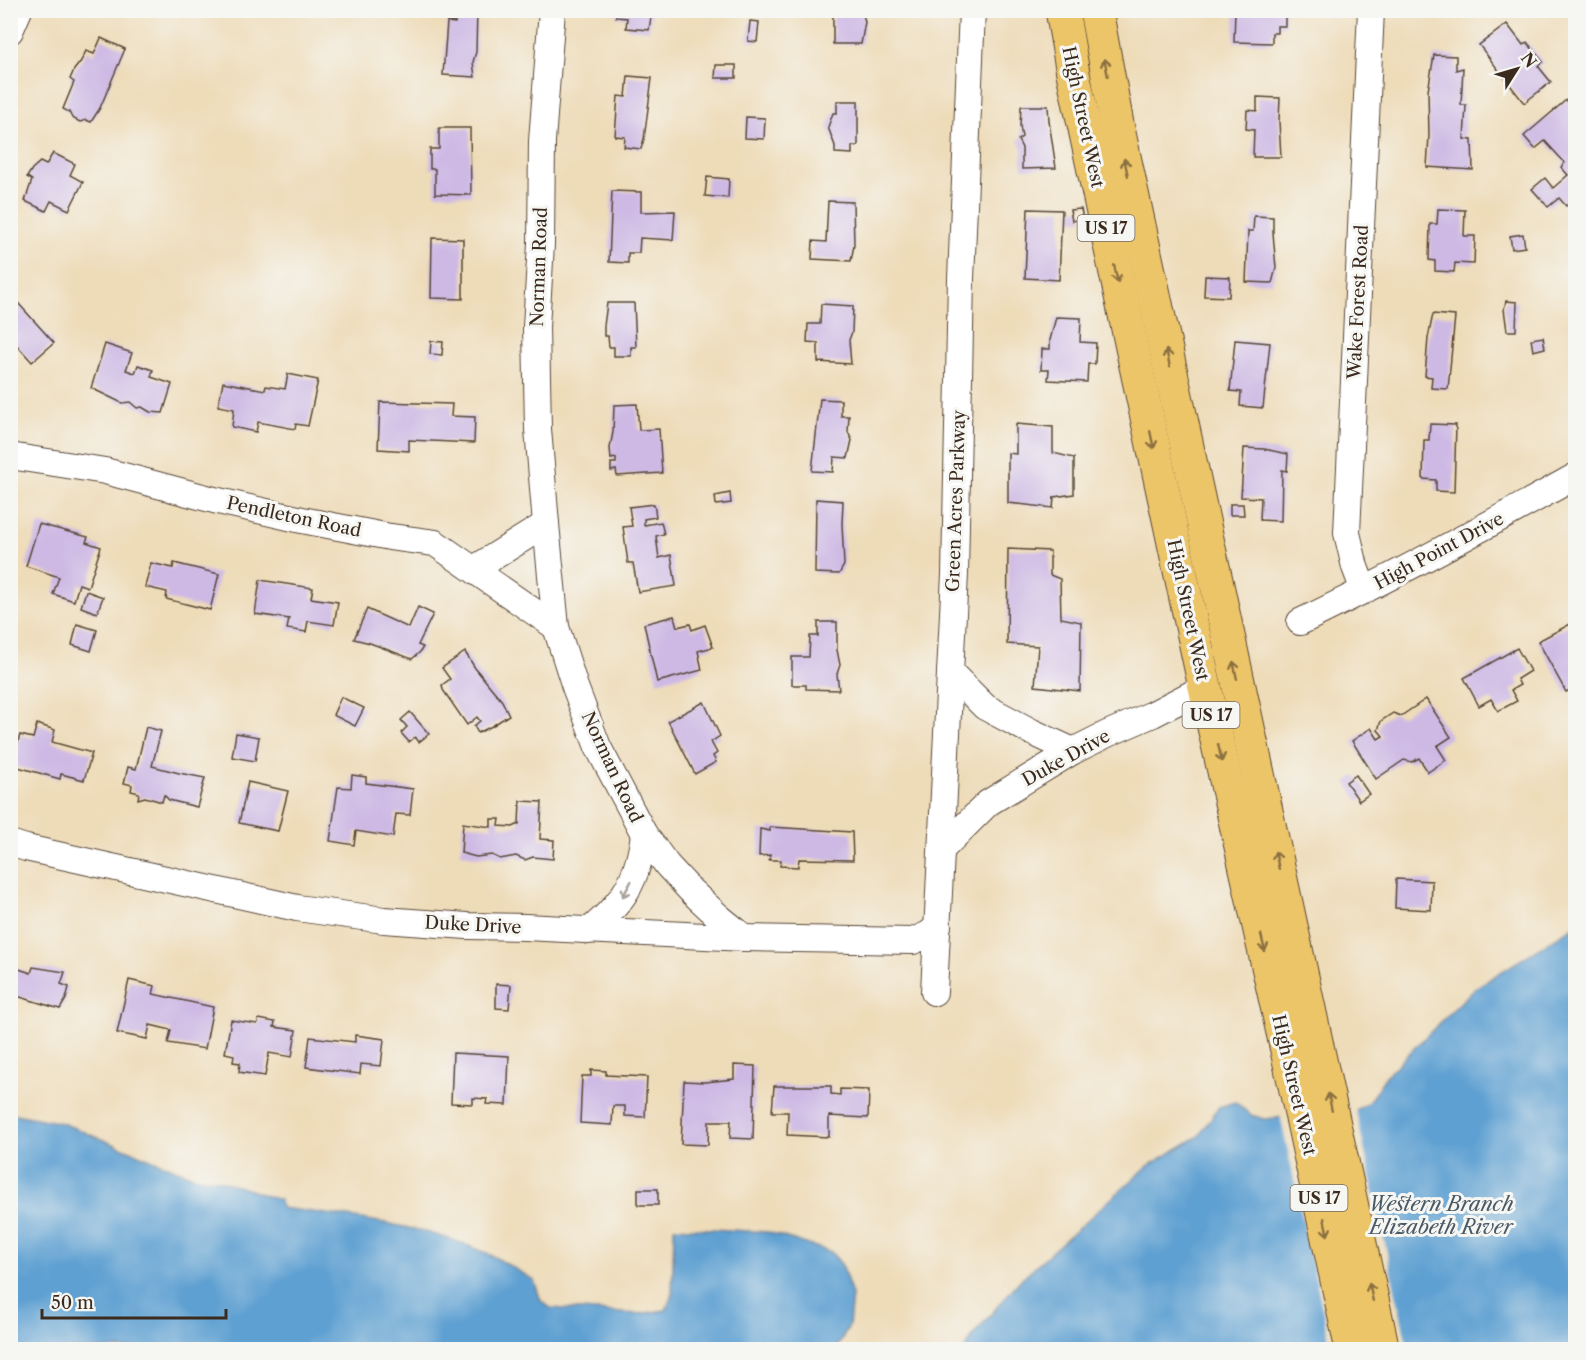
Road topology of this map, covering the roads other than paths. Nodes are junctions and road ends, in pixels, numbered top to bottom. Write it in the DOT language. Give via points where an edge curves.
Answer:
graph roads {
  1 [pos="19,10"];
  2 [pos="552,10"];
  3 [pos="972,10"];
  4 [pos="1062,10"];
  5 [pos="1096,10"];
  6 [pos="1371,10"];
  7 [pos="10,31"];
  8 [pos="10,456"];
  9 [pos="1575,476"];
  10 [pos="546,524"];
  11 [pos="474,569"];
  12 [pos="1364,591"];
  13 [pos="1300,622"];
  14 [pos="556,627"];
  15 [pos="950,672"];
  16 [pos="1205,687"];
  17 [pos="1073,751"];
  18 [pos="644,834"];
  19 [pos="10,843"];
  20 [pos="942,849"];
  21 [pos="938,926"];
  22 [pos="589,931"];
  23 [pos="745,938"];
  24 [pos="934,992"];
  25 [pos="1301,1044"];
  26 [pos="1352,1350"];
  27 [pos="1383,1350"];
  1 -- 7 [label="street"];
  2 -- 10 [label="street, Norman Road" via="542,141 536,327 538,429"];
  3 -- 15 [label="street, Green Acres Parkway"];
  4 -- 16 [label="main road, High Street West / US 17, one-way"];
  25 -- 5 [label="main road, High Street West / US 17, one-way"];
  6 -- 12 [label="street, Wake Forest Road" via="1347,533"];
  8 -- 11 [label="street, Pendleton Road" via="105,471 291,518 435,543"];
  9 -- 12 [label="street, High Point Drive"];
  10 -- 11 [label="street"];
  10 -- 14 [label="street, Norman Road"];
  11 -- 14 [label="street, Pendleton Road"];
  12 -- 13 [label="street, High Point Drive"];
  14 -- 18 [label="street, Norman Road" via="598,747"];
  15 -- 17 [label="street" via="985,707"];
  15 -- 20 [label="street, Green Acres Parkway"];
  16 -- 17 [label="street, Duke Drive"];
  16 -- 25 [label="main road, High Street West / US 17, one-way"];
  17 -- 20 [label="street, Duke Drive" via="988,803"];
  18 -- 22 [label="street, Norman Road, one-way" via="634,877 608,915"];
  18 -- 23 [label="street, Norman Road" via="691,891"];
  19 -- 22 [label="street, Duke Drive" via="297,908 384,920"];
  20 -- 21 [label="street, Green Acres Parkway"];
  21 -- 23 [label="street, Duke Drive" via="913,941"];
  21 -- 24 [label="street, Green Acres Parkway"];
  22 -- 23 [label="street, Duke Drive"];
  25 -- 26 [label="main road, High Street West / US 17, one-way"];
  27 -- 25 [label="main road, High Street West / US 17, one-way"];
}
